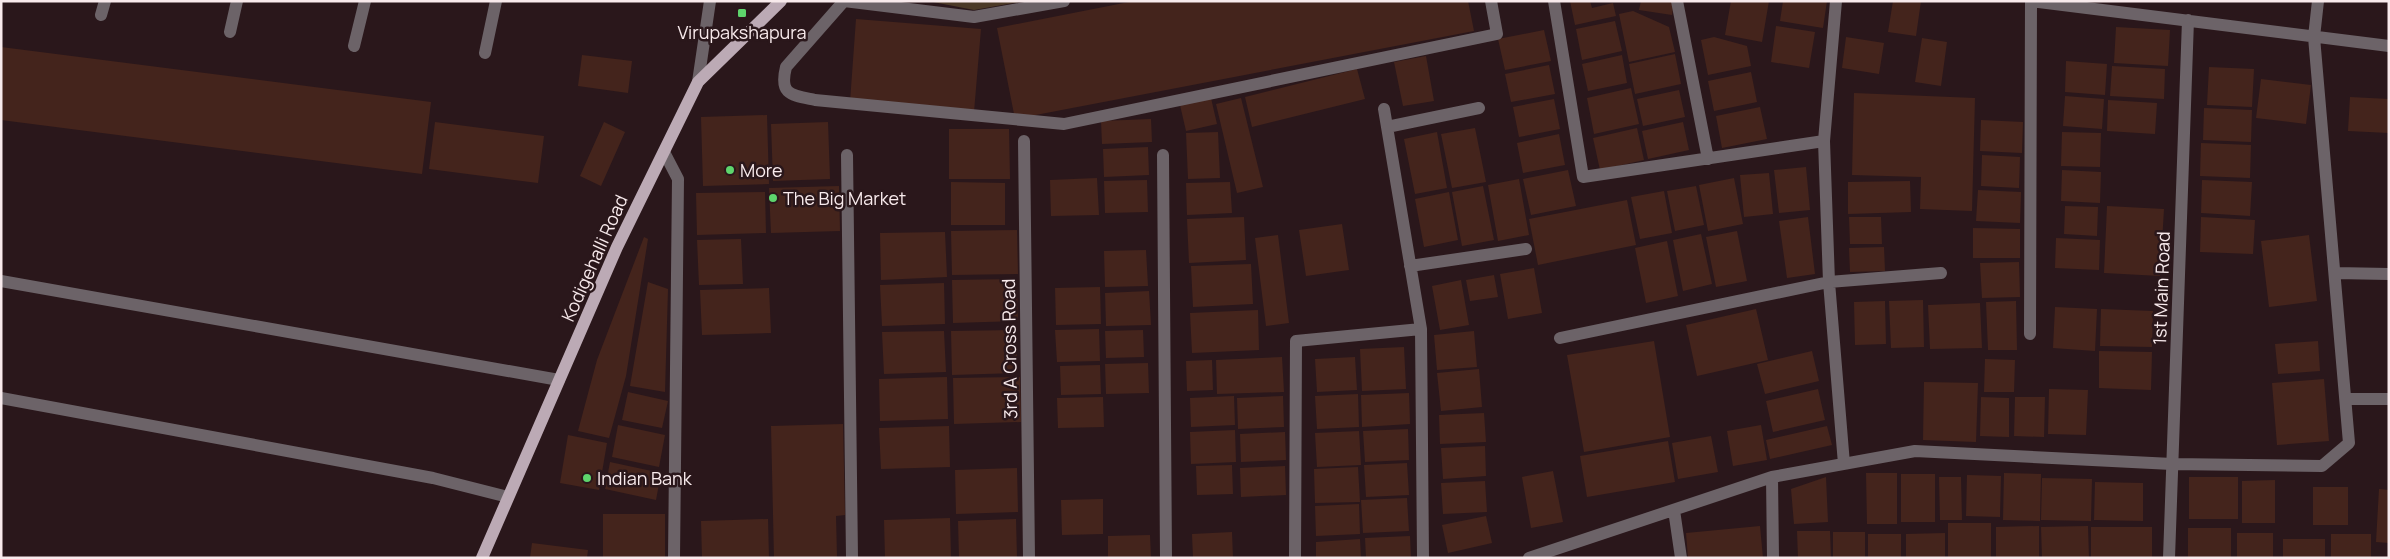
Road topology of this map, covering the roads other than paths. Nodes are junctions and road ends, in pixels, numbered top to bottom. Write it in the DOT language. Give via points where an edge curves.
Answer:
graph roads {
  1 [pos="105,1"];
  2 [pos="237,1"];
  3 [pos="364,1"];
  4 [pos="496,1"];
  5 [pos="710,1"];
  6 [pos="780,1"];
  7 [pos="844,1"];
  8 [pos="1064,1"];
  9 [pos="1491,1"];
  10 [pos="1554,1"];
  11 [pos="1677,1"];
  12 [pos="1836,1"];
  13 [pos="2318,1"];
  14 [pos="102,15"];
  15 [pos="2188,20"];
  16 [pos="230,32"];
  17 [pos="2314,37"];
  18 [pos="354,46"];
  19 [pos="2389,46"];
  20 [pos="484,52"];
  21 [pos="698,82"];
  22 [pos="1479,108"];
  23 [pos="1384,109"];
  24 [pos="1387,127"];
  25 [pos="1024,141"];
  26 [pos="1824,141"];
  27 [pos="664,152"];
  28 [pos="847,155"];
  29 [pos="1163,155"];
  30 [pos="1708,159"];
  31 [pos="1526,249"];
  32 [pos="1410,266"];
  33 [pos="1941,273"];
  34 [pos="2335,273"];
  35 [pos="2389,274"];
  36 [pos="1,281"];
  37 [pos="1829,282"];
  38 [pos="1421,329"];
  39 [pos="2030,334"];
  40 [pos="1560,338"];
  41 [pos="559,380"];
  42 [pos="1,398"];
  43 [pos="2389,398"];
  44 [pos="2346,399"];
  45 [pos="1844,464"];
  46 [pos="2172,464"];
  47 [pos="1772,477"];
  48 [pos="508,497"];
  49 [pos="1674,510"];
  50 [pos="482,558"];
  51 [pos="674,558"];
  52 [pos="852,558"];
  53 [pos="1029,558"];
  54 [pos="1166,558"];
  55 [pos="1295,558"];
  56 [pos="1423,558"];
  57 [pos="1529,558"];
  58 [pos="1680,558"];
  59 [pos="1773,558"];
  60 [pos="2169,558"];
  1 -- 14 [label="street"];
  2 -- 16 [label="street"];
  3 -- 18 [label="street"];
  4 -- 20 [label="street"];
  5 -- 21 [label="street"];
  6 -- 21 [label="main road, Kodigehalli Road"];
  7 -- 8 [label="street" via="974,17"];
  7 -- 9 [label="street" via="786,67 783,80 786,90 792,95 815,100 1064,124 1497,34"];
  10 -- 30 [label="street" via="1584,177"];
  11 -- 30 [label="street"];
  12 -- 26 [label="street"];
  13 -- 17 [label="street"];
  15 -- 17 [label="street"];
  15 -- 39 [label="street" via="2031,1"];
  15 -- 46 [label="street, 1st Main Road"];
  17 -- 19 [label="street"];
  17 -- 34 [label="street"];
  21 -- 27 [label="main road, Kodigehalli Road"];
  22 -- 24 [label="street"];
  23 -- 24 [label="street"];
  24 -- 32 [label="street"];
  25 -- 53 [label="street, 3rd A Cross Road"];
  26 -- 30 [label="street"];
  26 -- 37 [label="street"];
  27 -- 41 [label="main road, Kodigehalli Road" via="617,247"];
  27 -- 51 [label="street" via="678,179"];
  28 -- 52 [label="street"];
  29 -- 54 [label="street"];
  31 -- 32 [label="street"];
  32 -- 38 [label="street"];
  33 -- 37 [label="street"];
  34 -- 35 [label="street"];
  34 -- 44 [label="street"];
  36 -- 41 [label="street"];
  37 -- 40 [label="street"];
  37 -- 45 [label="street"];
  38 -- 55 [label="street" via="1296,342"];
  38 -- 56 [label="street"];
  41 -- 48 [label="main road, Kodigehalli Road"];
  42 -- 48 [label="street" via="433,478"];
  43 -- 44 [label="street"];
  44 -- 46 [label="street" via="2349,443 2322,466"];
  45 -- 46 [label="street" via="1915,451"];
  45 -- 47 [label="street"];
  46 -- 60 [label="street, 1st Main Road"];
  47 -- 49 [label="street"];
  47 -- 59 [label="street"];
  48 -- 50 [label="main road, Kodigehalli Road"];
  49 -- 57 [label="street"];
  49 -- 58 [label="street"];
}
